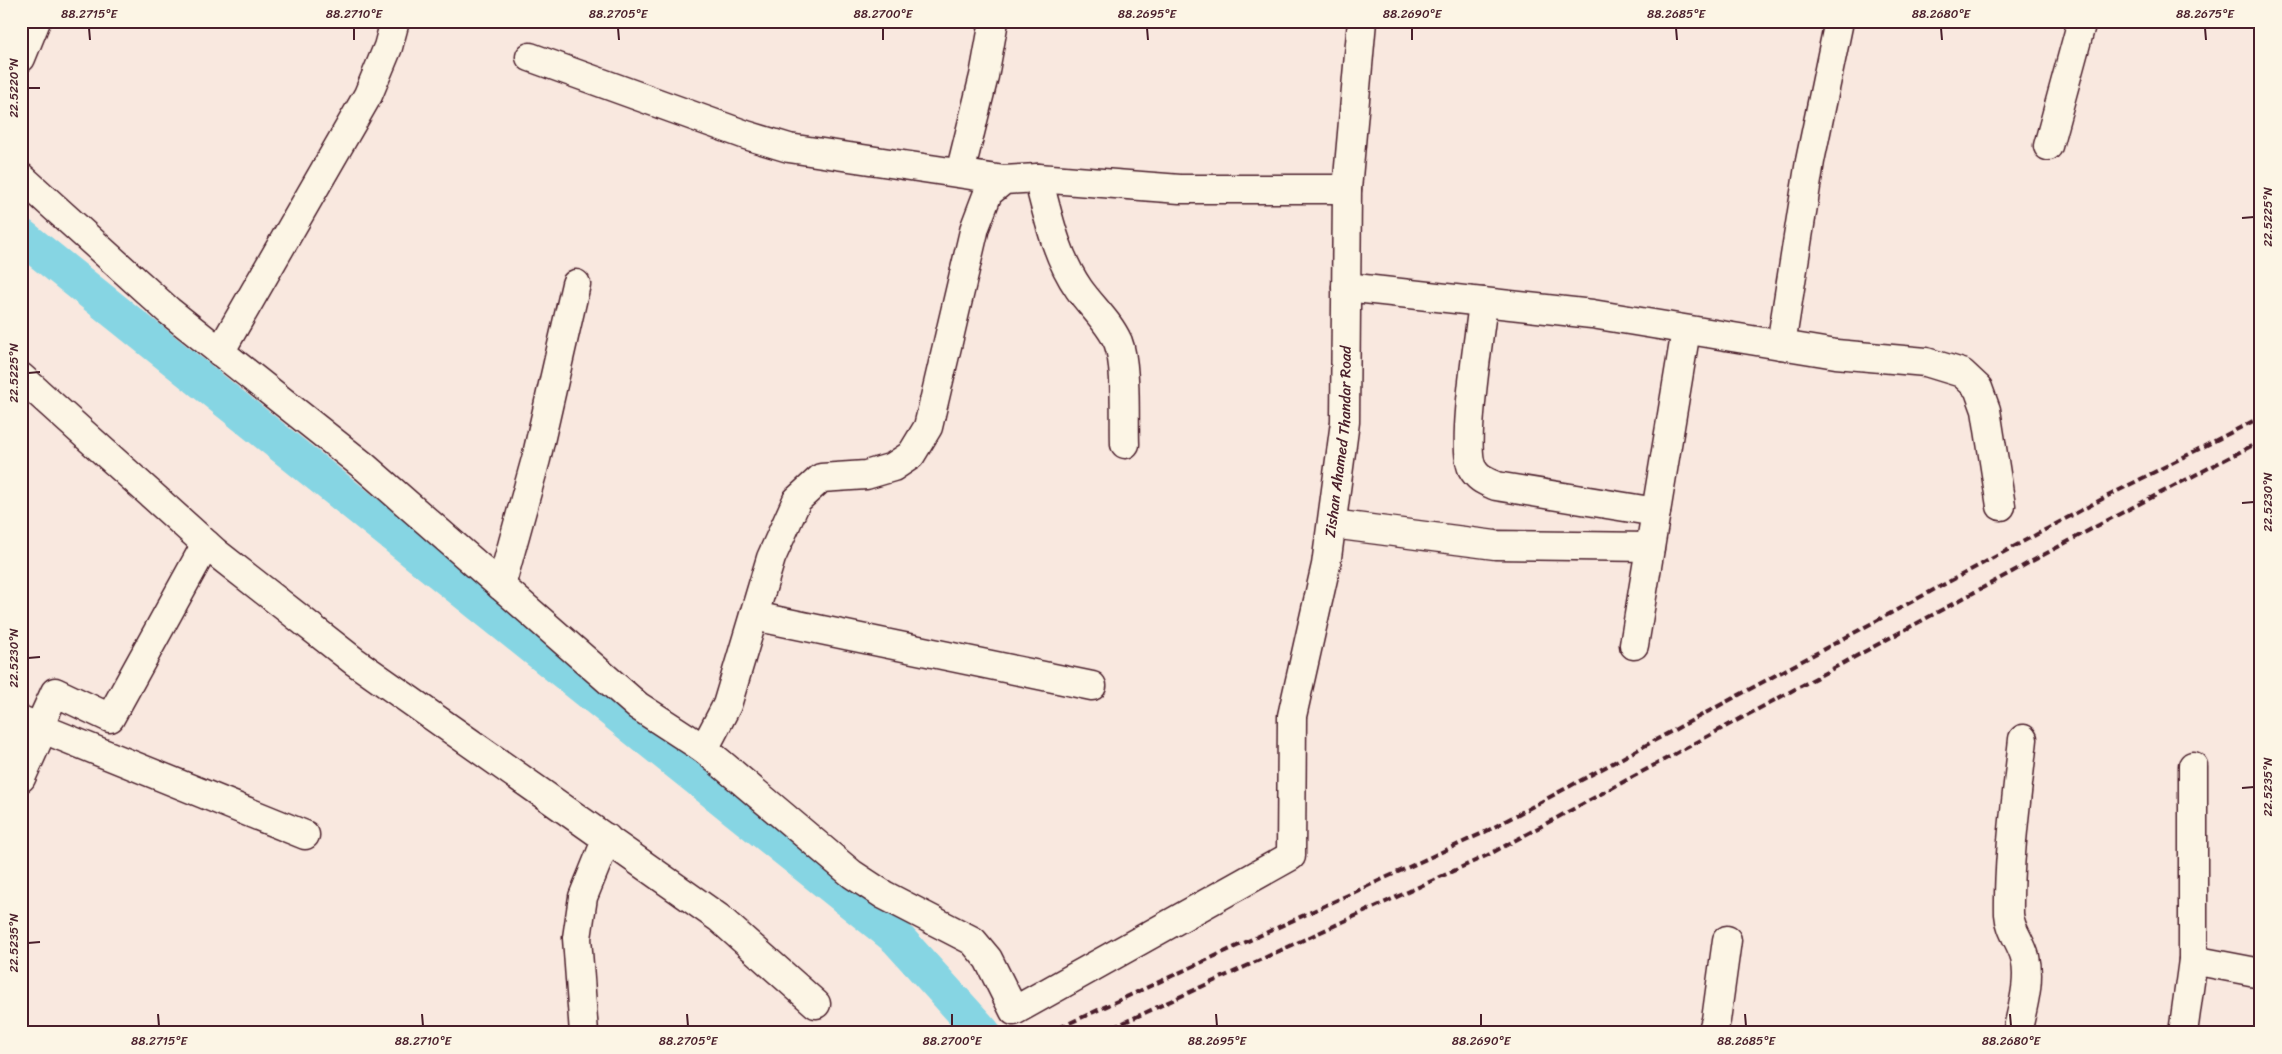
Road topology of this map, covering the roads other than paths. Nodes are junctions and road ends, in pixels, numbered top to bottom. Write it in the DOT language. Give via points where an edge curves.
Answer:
graph roads {
  1 [pos="36,21"];
  2 [pos="395,21"];
  3 [pos="994,21"];
  4 [pos="1362,21"];
  5 [pos="1839,21"];
  6 [pos="2082,21"];
  7 [pos="530,57"];
  8 [pos="21,58"];
  9 [pos="2048,146"];
  10 [pos="960,174"];
  11 [pos="21,177"];
  12 [pos="1038,178"];
  13 [pos="1004,180"];
  14 [pos="1347,189"];
  15 [pos="576,284"];
  16 [pos="1346,287"];
  17 [pos="1483,302"];
  18 [pos="1686,330"];
  19 [pos="1781,345"];
  20 [pos="220,352"];
  21 [pos="21,377"];
  22 [pos="1125,444"];
  23 [pos="2001,506"];
  24 [pos="1656,512"];
  25 [pos="1332,524"];
  26 [pos="206,544"];
  27 [pos="1650,547"];
  28 [pos="501,586"];
  29 [pos="754,616"];
  30 [pos="1634,645"];
  31 [pos="1092,686"];
  32 [pos="34,725"];
  33 [pos="2023,739"];
  34 [pos="704,749"];
  35 [pos="2193,766"];
  36 [pos="21,778"];
  37 [pos="305,835"];
  38 [pos="607,838"];
  39 [pos="1727,940"];
  40 [pos="2193,960"];
  41 [pos="2261,973"];
  42 [pos="816,1004"];
  43 [pos="584,1033"];
  44 [pos="1712,1033"];
  45 [pos="2018,1033"];
  46 [pos="2183,1033"];
  1 -- 8 [label="street"];
  2 -- 20 [label="street" via="368,95"];
  3 -- 10 [label="street"];
  4 -- 14 [label="street, Zishan Ahamed Thandar Road"];
  5 -- 19 [label="street" via="1810,161"];
  6 -- 9 [label="street"];
  7 -- 10 [label="street" via="789,148"];
  10 -- 13 [label="street"];
  11 -- 20 [label="street" via="169,311"];
  12 -- 13 [label="street"];
  12 -- 14 [label="street" via="1180,190"];
  12 -- 22 [label="street" via="1055,243 1078,288 1118,342"];
  13 -- 29 [label="street" via="988,193 975,227 928,428 911,455 893,467 866,475 821,478 796,500 771,558"];
  14 -- 16 [label="street, Zishan Ahamed Thandar Road"];
  15 -- 28 [label="street" via="536,459"];
  16 -- 17 [label="street"];
  16 -- 25 [label="street, Zishan Ahamed Thandar Road" via="1344,422"];
  17 -- 18 [label="street" via="1592,314"];
  17 -- 24 [label="street" via="1468,440 1471,466 1479,479 1496,486"];
  18 -- 19 [label="street"];
  18 -- 24 [label="street"];
  19 -- 23 [label="street" via="1836,354 1926,362 1962,373 1978,388 1986,410"];
  20 -- 28 [label="street" via="365,467"];
  21 -- 26 [label="street"];
  24 -- 27 [label="street"];
  25 -- 27 [label="street" via="1495,545"];
  25 -- 34 [label="street, Zishan Ahamed Thandar Road" via="1292,716 1291,856 1014,1011 988,959 973,941 852,874"];
  26 -- 32 [label="street" via="110,718 54,692"];
  26 -- 38 [label="street" via="354,661"];
  27 -- 30 [label="street"];
  28 -- 34 [label="street" via="638,706"];
  29 -- 31 [label="street"];
  29 -- 34 [label="street" via="727,705"];
  32 -- 36 [label="street"];
  32 -- 37 [label="street"];
  33 -- 45 [label="street" via="2009,874 2009,917 2025,957 2026,983"];
  35 -- 40 [label="street"];
  38 -- 42 [label="street" via="719,918"];
  38 -- 43 [label="street" via="583,898 578,938"];
  39 -- 44 [label="street"];
  40 -- 41 [label="street"];
  40 -- 46 [label="street"];
}
